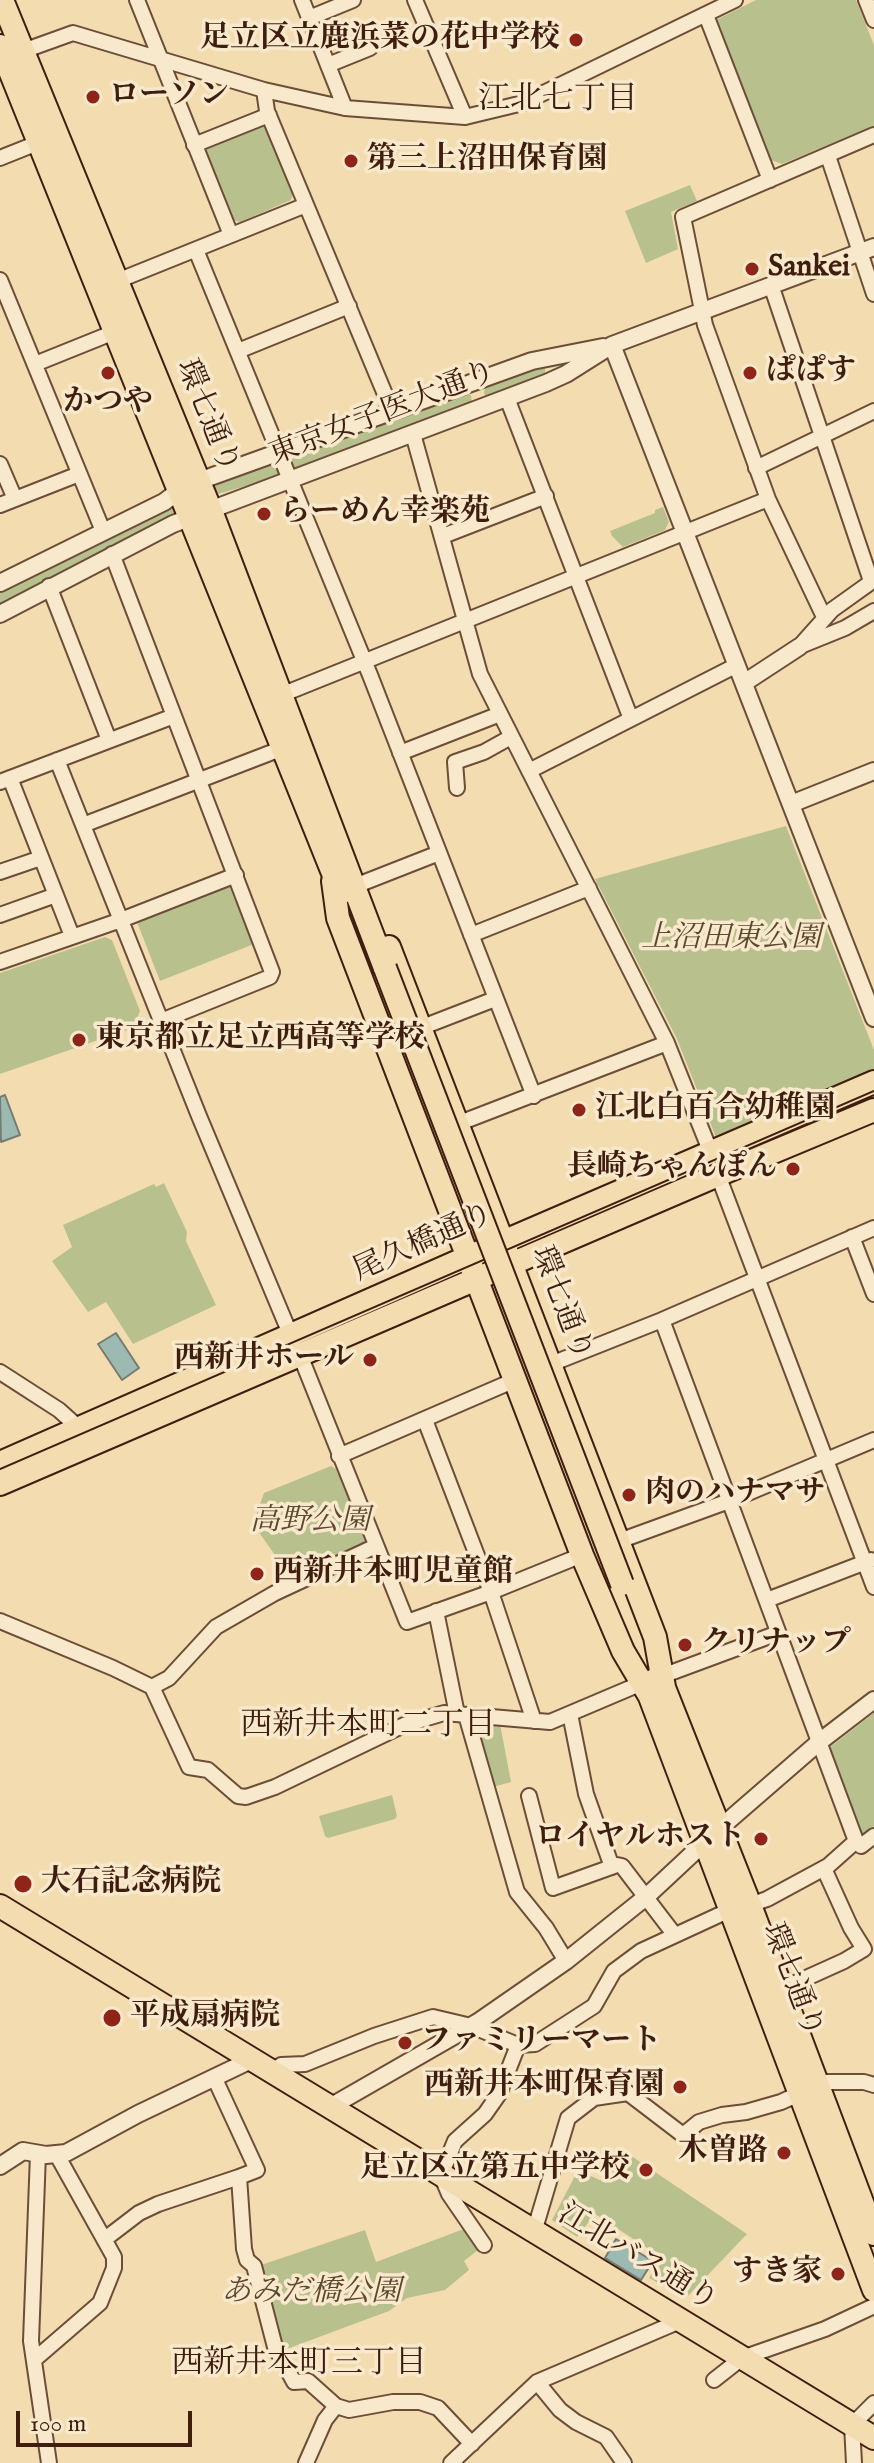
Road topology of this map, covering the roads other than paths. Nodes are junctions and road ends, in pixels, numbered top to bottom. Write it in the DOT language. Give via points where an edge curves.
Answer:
graph roads {
  1 [pos="2,0"];
  2 [pos="137,0"];
  3 [pos="302,0"];
  4 [pos="353,0"];
  5 [pos="415,0"];
  6 [pos="735,0"];
  7 [pos="866,0"];
  8 [pos="706,15"];
  9 [pos="309,18"];
  10 [pos="874,20"];
  11 [pos="0,46"];
  12 [pos="370,48"];
  13 [pos="23,51"];
  14 [pos="159,60"];
  15 [pos="328,65"];
  16 [pos="264,90"];
  17 [pos="345,108"];
  18 [pos="269,115"];
  19 [pos="465,117"];
  20 [pos="874,135"];
  21 [pos="40,142"];
  22 [pos="194,145"];
  23 [pos="828,156"];
  24 [pos="0,158"];
  25 [pos="770,180"];
  26 [pos="306,205"];
  27 [pos="231,235"];
  28 [pos="867,249"];
  29 [pos="196,250"];
  30 [pos="0,280"];
  31 [pos="117,281"];
  32 [pos="771,285"];
  33 [pos="874,294"];
  34 [pos="349,306"];
  35 [pos="701,311"];
  36 [pos="117,331"];
  37 [pos="611,345"];
  38 [pos="238,351"];
  39 [pos="35,364"];
  40 [pos="472,383"];
  41 [pos="507,398"];
  42 [pos="482,407"];
  43 [pos="392,411"];
  44 [pos="874,411"];
  45 [pos="413,434"];
  46 [pos="821,437"];
  47 [pos="280,453"];
  48 [pos="0,464"];
  49 [pos="756,468"];
  50 [pos="79,474"];
  51 [pos="291,480"];
  52 [pos="190,485"];
  53 [pos="546,496"];
  54 [pos="15,499"];
  55 [pos="768,499"];
  56 [pos="0,505"];
  57 [pos="202,515"];
  58 [pos="103,531"];
  59 [pos="686,532"];
  60 [pos="443,536"];
  61 [pos="112,554"];
  62 [pos="576,576"];
  63 [pos="872,581"];
  64 [pos="0,583"];
  65 [pos="49,586"];
  66 [pos="874,611"];
  67 [pos="0,614"];
  68 [pos="824,617"];
  69 [pos="465,621"];
  70 [pos="799,647"];
  71 [pos="365,663"];
  72 [pos="737,665"];
  73 [pos="744,683"];
  74 [pos="281,695"];
  75 [pos="500,714"];
  76 [pos="174,716"];
  77 [pos="631,719"];
  78 [pos="511,737"];
  79 [pos="109,740"];
  80 [pos="283,748"];
  81 [pos="400,753"];
  82 [pos="57,760"];
  83 [pos="529,771"];
  84 [pos="874,771"];
  85 [pos="5,780"];
  86 [pos="199,780"];
  87 [pos="457,788"];
  88 [pos="791,804"];
  89 [pos="83,825"];
  90 [pos="439,853"];
  91 [pos="41,858"];
  92 [pos="338,866"];
  93 [pos="0,872"];
  94 [pos="236,875"];
  95 [pos="360,884"];
  96 [pos="589,888"];
  97 [pos="56,895"];
  98 [pos="0,915"];
  99 [pos="121,920"];
  100 [pos="471,935"];
  101 [pos="72,936"];
  102 [pos="0,962"];
  103 [pos="495,999"];
  104 [pos="874,1018"];
  105 [pos="161,1021"];
  106 [pos="420,1028"];
  107 [pos="667,1043"];
  108 [pos="874,1082"];
  109 [pos="534,1096"];
  110 [pos="874,1110"];
  111 [pos="457,1124"];
  112 [pos="711,1153"];
  113 [pos="718,1175"];
  114 [pos="874,1228"];
  115 [pos="852,1237"];
  116 [pos="504,1242"];
  117 [pos="468,1257"];
  118 [pos="513,1264"];
  119 [pos="757,1278"];
  120 [pos="476,1280"];
  121 [pos="874,1294"];
  122 [pos="662,1320"];
  123 [pos="295,1346"];
  124 [pos="551,1364"];
  125 [pos="2,1376"];
  126 [pos="515,1380"];
  127 [pos="425,1420"];
  128 [pos="79,1428"];
  129 [pos="874,1440"];
  130 [pos="339,1456"];
  131 [pos="826,1461"];
  132 [pos="0,1463"];
  133 [pos="0,1484"];
  134 [pos="729,1501"];
  135 [pos="619,1541"];
  136 [pos="376,1546"];
  137 [pos="582,1555"];
  138 [pos="870,1561"];
  139 [pos="874,1587"];
  140 [pos="491,1592"];
  141 [pos="767,1600"];
  142 [pos="436,1611"];
  143 [pos="0,1621"];
  144 [pos="778,1633"];
  145 [pos="654,1685"];
  146 [pos="152,1687"];
  147 [pos="874,1700"];
  148 [pos="461,1714"];
  149 [pos="570,1714"];
  150 [pos="534,1721"];
  151 [pos="818,1743"];
  152 [pos="529,1796"];
  153 [pos="713,1834"];
  154 [pos="874,1836"];
  155 [pos="856,1841"];
  156 [pos="612,1867"];
  157 [pos="821,1870"];
  158 [pos="646,1897"];
  159 [pos="0,1906"];
  160 [pos="741,1907"];
  161 [pos="674,1934"];
  162 [pos="566,1961"];
  163 [pos="782,1989"];
  164 [pos="471,2026"];
  165 [pos="518,2045"];
  166 [pos="253,2059"];
  167 [pos="273,2071"];
  168 [pos="214,2077"];
  169 [pos="874,2085"];
  170 [pos="809,2087"];
  171 [pos="330,2107"];
  172 [pos="38,2154"];
  173 [pos="57,2155"];
  174 [pos="0,2166"];
  175 [pos="441,2175"];
  176 [pos="239,2177"];
  177 [pos="534,2232"];
  178 [pos="874,2234"];
  179 [pos="105,2239"];
  180 [pos="484,2245"];
  181 [pos="874,2290"];
  182 [pos="874,2306"];
  183 [pos="680,2321"];
  184 [pos="742,2358"];
  185 [pos="34,2360"];
  186 [pos="714,2380"];
  187 [pos="537,2382"];
  188 [pos="874,2403"];
  189 [pos="336,2406"];
  190 [pos="852,2425"];
  191 [pos="874,2438"];
  192 [pos="472,2444"];
  193 [pos="49,2463"];
  194 [pos="306,2463"];
  195 [pos="451,2463"];
  196 [pos="624,2463"];
  197 [pos="854,2463"];
  1 -- 13 [label="main road, 環七通り"];
  2 -- 14 [label="street"];
  3 -- 9 [label="street"];
  4 -- 9 [label="street"];
  5 -- 19 [label="street"];
  6 -- 8 [label="street"];
  7 -- 10 [label="street"];
  8 -- 19 [label="street" via="523,103"];
  8 -- 25 [label="street"];
  9 -- 15 [label="street"];
  11 -- 21 [label="main road, 環七通り"];
  12 -- 15 [label="street"];
  13 -- 14 [label="street" via="73,33"];
  13 -- 31 [label="main road, 環七通り"];
  14 -- 16 [label="street"];
  14 -- 22 [label="street"];
  15 -- 17 [label="street"];
  16 -- 17 [label="street"];
  16 -- 18 [label="street"];
  17 -- 19 [label="street"];
  18 -- 22 [label="street"];
  18 -- 26 [label="street"];
  20 -- 23 [label="street"];
  21 -- 24 [label="street"];
  21 -- 36 [label="main road, 環七通り"];
  22 -- 27 [label="street"];
  23 -- 25 [label="street"];
  23 -- 28 [label="street"];
  25 -- 35 [label="street" via="683,217"];
  26 -- 27 [label="street"];
  26 -- 34 [label="street"];
  27 -- 29 [label="street"];
  28 -- 32 [label="street, 東京女子医大通り"];
  28 -- 33 [label="street"];
  29 -- 31 [label="street"];
  29 -- 38 [label="street"];
  30 -- 39 [label="street"];
  31 -- 52 [label="main road, 環七通り"];
  32 -- 35 [label="street, 東京女子医大通り"];
  32 -- 46 [label="street"];
  34 -- 38 [label="street"];
  34 -- 43 [label="street"];
  35 -- 37 [label="street, 東京女子医大通り"];
  35 -- 49 [label="street"];
  36 -- 39 [label="street"];
  36 -- 52 [label="main road, 環七通り"];
  37 -- 40 [label="street, 東京女子医大通り" via="532,361"];
  37 -- 41 [label="street, 東京女子医大通り" via="566,374"];
  37 -- 59 [label="street"];
  38 -- 47 [label="street"];
  39 -- 50 [label="street"];
  40 -- 42 [label="street"];
  40 -- 43 [label="street, 東京女子医大通り"];
  41 -- 42 [label="street, 東京女子医大通り"];
  41 -- 53 [label="street"];
  42 -- 45 [label="street, 東京女子医大通り"];
  43 -- 47 [label="street, 東京女子医大通り"];
  44 -- 46 [label="street"];
  45 -- 51 [label="street, 東京女子医大通り"];
  45 -- 60 [label="street"];
  46 -- 49 [label="street"];
  46 -- 63 [label="street"];
  47 -- 51 [label="street"];
  47 -- 52 [label="street, 東京女子医大通り"];
  48 -- 54 [label="street"];
  49 -- 55 [label="street"];
  50 -- 54 [label="street"];
  50 -- 58 [label="street"];
  51 -- 57 [label="street, 東京女子医大通り"];
  51 -- 71 [label="street"];
  52 -- 57 [label="main road, 環七通り"];
  52 -- 58 [label="street, 東京女子医大通り"];
  53 -- 60 [label="street"];
  53 -- 62 [label="street"];
  54 -- 56 [label="street"];
  55 -- 59 [label="street"];
  55 -- 68 [label="street"];
  57 -- 61 [label="street, 東京女子医大通り"];
  57 -- 74 [label="main road, 環七通り"];
  57 -- 80 [label="main road, 環七通り"];
  58 -- 64 [label="street, 東京女子医大通り"];
  59 -- 62 [label="street"];
  59 -- 72 [label="street"];
  60 -- 69 [label="street"];
  61 -- 65 [label="street, 東京女子医大通り"];
  61 -- 76 [label="street"];
  62 -- 69 [label="street"];
  62 -- 77 [label="street"];
  63 -- 68 [label="street"];
  65 -- 67 [label="street, 東京女子医大通り"];
  65 -- 79 [label="street"];
  66 -- 70 [label="street"];
  68 -- 70 [label="street"];
  69 -- 71 [label="street"];
  69 -- 75 [label="street" via="480,674"];
  70 -- 73 [label="street"];
  71 -- 74 [label="street"];
  71 -- 81 [label="street"];
  72 -- 73 [label="street"];
  72 -- 77 [label="street"];
  73 -- 88 [label="street"];
  74 -- 92 [label="main road, 環七通り"];
  75 -- 78 [label="street"];
  75 -- 81 [label="street"];
  76 -- 79 [label="street"];
  76 -- 86 [label="street"];
  77 -- 83 [label="street"];
  78 -- 83 [label="street"];
  78 -- 87 [label="street" via="455,762"];
  79 -- 82 [label="street"];
  80 -- 86 [label="street"];
  80 -- 92 [label="main road, 環七通り"];
  81 -- 90 [label="street"];
  82 -- 85 [label="street"];
  82 -- 89 [label="street"];
  83 -- 96 [label="street"];
  84 -- 88 [label="street"];
  85 -- 91 [label="street"];
  86 -- 89 [label="street"];
  86 -- 94 [label="street"];
  88 -- 104 [label="street"];
  89 -- 99 [label="street"];
  90 -- 95 [label="street"];
  90 -- 100 [label="street"];
  91 -- 93 [label="street"];
  91 -- 97 [label="street"];
  92 -- 95 [label="main road, 環七通り"];
  92 -- 117 [label="main road, 環七通り" via="338,918"];
  92 -- 145 [label="main road, 環七通り"];
  94 -- 99 [label="street"];
  94 -- 105 [label="street" via="270,977"];
  95 -- 106 [label="main road, 環七通り"];
  96 -- 100 [label="street"];
  96 -- 107 [label="street"];
  97 -- 98 [label="street"];
  97 -- 101 [label="street"];
  99 -- 101 [label="street"];
  99 -- 105 [label="street"];
  100 -- 103 [label="street"];
  101 -- 102 [label="street"];
  103 -- 106 [label="street"];
  103 -- 109 [label="street"];
  105 -- 123 [label="street"];
  106 -- 111 [label="main road, 環七通り"];
  107 -- 109 [label="street"];
  107 -- 112 [label="street"];
  108 -- 112 [label="main road, 尾久橋通り"];
  109 -- 111 [label="street"];
  110 -- 113 [label="main road, 尾久橋通り"];
  111 -- 116 [label="main road, 環七通り"];
  112 -- 116 [label="main road, 尾久橋通り"];
  113 -- 118 [label="main road, 尾久橋通り"];
  113 -- 119 [label="street"];
  114 -- 115 [label="street"];
  115 -- 119 [label="street"];
  115 -- 121 [label="street"];
  116 -- 117 [label="main road, 尾久橋通り"];
  116 -- 118 [label="main road, 環七通り"];
  117 -- 120 [label="main road, 環七通り"];
  117 -- 123 [label="main road, 尾久橋通り"];
  118 -- 120 [label="main road, 尾久橋通り"];
  118 -- 124 [label="main road, 環七通り"];
  119 -- 122 [label="street"];
  119 -- 131 [label="street"];
  120 -- 123 [label="main road, 尾久橋通り"];
  120 -- 126 [label="main road, 環七通り"];
  122 -- 124 [label="street"];
  122 -- 134 [label="street"];
  123 -- 128 [label="main road, 尾久橋通り"];
  123 -- 130 [label="street"];
  123 -- 133 [label="main road, 尾久橋通り"];
  124 -- 135 [label="main road, 環七通り"];
  125 -- 128 [label="street"];
  126 -- 127 [label="street"];
  126 -- 137 [label="main road, 環七通り"];
  127 -- 130 [label="street"];
  127 -- 140 [label="street"];
  128 -- 132 [label="main road, 尾久橋通り"];
  129 -- 131 [label="street"];
  130 -- 136 [label="street"];
  131 -- 134 [label="street"];
  131 -- 138 [label="street"];
  134 -- 135 [label="street"];
  134 -- 141 [label="street"];
  135 -- 145 [label="main road, 環七通り" via="655,1637"];
  136 -- 142 [label="street" via="407,1622"];
  136 -- 146 [label="street" via="216,1627 169,1678"];
  137 -- 140 [label="street"];
  137 -- 145 [label="main road, 環七通り" via="623,1651"];
  138 -- 139 [label="street"];
  138 -- 141 [label="street"];
  140 -- 142 [label="street"];
  140 -- 150 [label="street"];
  141 -- 144 [label="street"];
  142 -- 148 [label="street"];
  143 -- 146 [label="street"];
  144 -- 145 [label="street"];
  144 -- 151 [label="street"];
  145 -- 149 [label="street"];
  145 -- 153 [label="main road, 環七通り"];
  146 -- 148 [label="street" via="189,1767 208,1770 246,1797 404,1725 444,1713"];
  147 -- 151 [label="street"];
  148 -- 150 [label="street"];
  148 -- 162 [label="street" via="517,1892"];
  149 -- 150 [label="street" via="550,1722"];
  149 -- 156 [label="street" via="586,1794"];
  151 -- 153 [label="street"];
  151 -- 155 [label="street"];
  152 -- 156 [label="street" via="553,1888"];
  153 -- 158 [label="street"];
  153 -- 160 [label="main road, 環七通り"];
  154 -- 155 [label="street" via="861,1846"];
  155 -- 157 [label="street"];
  156 -- 158 [label="street" via="622,1866"];
  157 -- 160 [label="street"];
  157 -- 163 [label="street" via="864,1949"];
  158 -- 161 [label="street"];
  158 -- 162 [label="street"];
  159 -- 166 [label="main road, 江北バス通り"];
  160 -- 161 [label="street"];
  160 -- 163 [label="main road, 環七通り"];
  160 -- 170 [label="main road, 環七通り"];
  161 -- 165 [label="street" via="614,1971 594,2006 535,2044"];
  162 -- 164 [label="street"];
  163 -- 170 [label="main road, 環七通り"];
  164 -- 165 [label="street"];
  164 -- 167 [label="street" via="423,2019"];
  164 -- 171 [label="street"];
  165 -- 175 [label="street" via="499,2094 455,2141"];
  166 -- 167 [label="main road, 江北バス通り"];
  166 -- 168 [label="street"];
  167 -- 171 [label="main road, 江北バス通り"];
  168 -- 173 [label="street"];
  168 -- 176 [label="street" via="257,2170"];
  169 -- 170 [label="street"];
  170 -- 177 [label="street" via="781,2102 699,2122 683,2135 628,2093 594,2098 568,2118"];
  170 -- 178 [label="main road, 環七通り"];
  170 -- 181 [label="main road, 環七通り"];
  171 -- 175 [label="main road, 江北バス通り"];
  172 -- 173 [label="street"];
  172 -- 174 [label="street" via="23,2151"];
  172 -- 185 [label="street"];
  173 -- 179 [label="street"];
  175 -- 177 [label="main road, 江北バス通り"];
  175 -- 180 [label="street"];
  176 -- 179 [label="street" via="158,2204"];
  176 -- 189 [label="street" via="244,2249 254,2266 275,2347 294,2382 308,2381"];
  177 -- 183 [label="main road, 江北バス通り"];
  179 -- 185 [label="street" via="114,2268 100,2303"];
  182 -- 184 [label="street"];
  183 -- 184 [label="main road, 江北バス通り"];
  183 -- 187 [label="street"];
  184 -- 186 [label="street"];
  184 -- 190 [label="main road, 江北バス通り"];
  185 -- 193 [label="street"];
  187 -- 192 [label="street"];
  187 -- 196 [label="street" via="560,2410 606,2437"];
  188 -- 190 [label="street"];
  189 -- 192 [label="street" via="349,2410 420,2402 438,2408"];
  189 -- 194 [label="street"];
  190 -- 191 [label="main road, 江北バス通り"];
  190 -- 197 [label="street"];
  192 -- 195 [label="street"];
}
